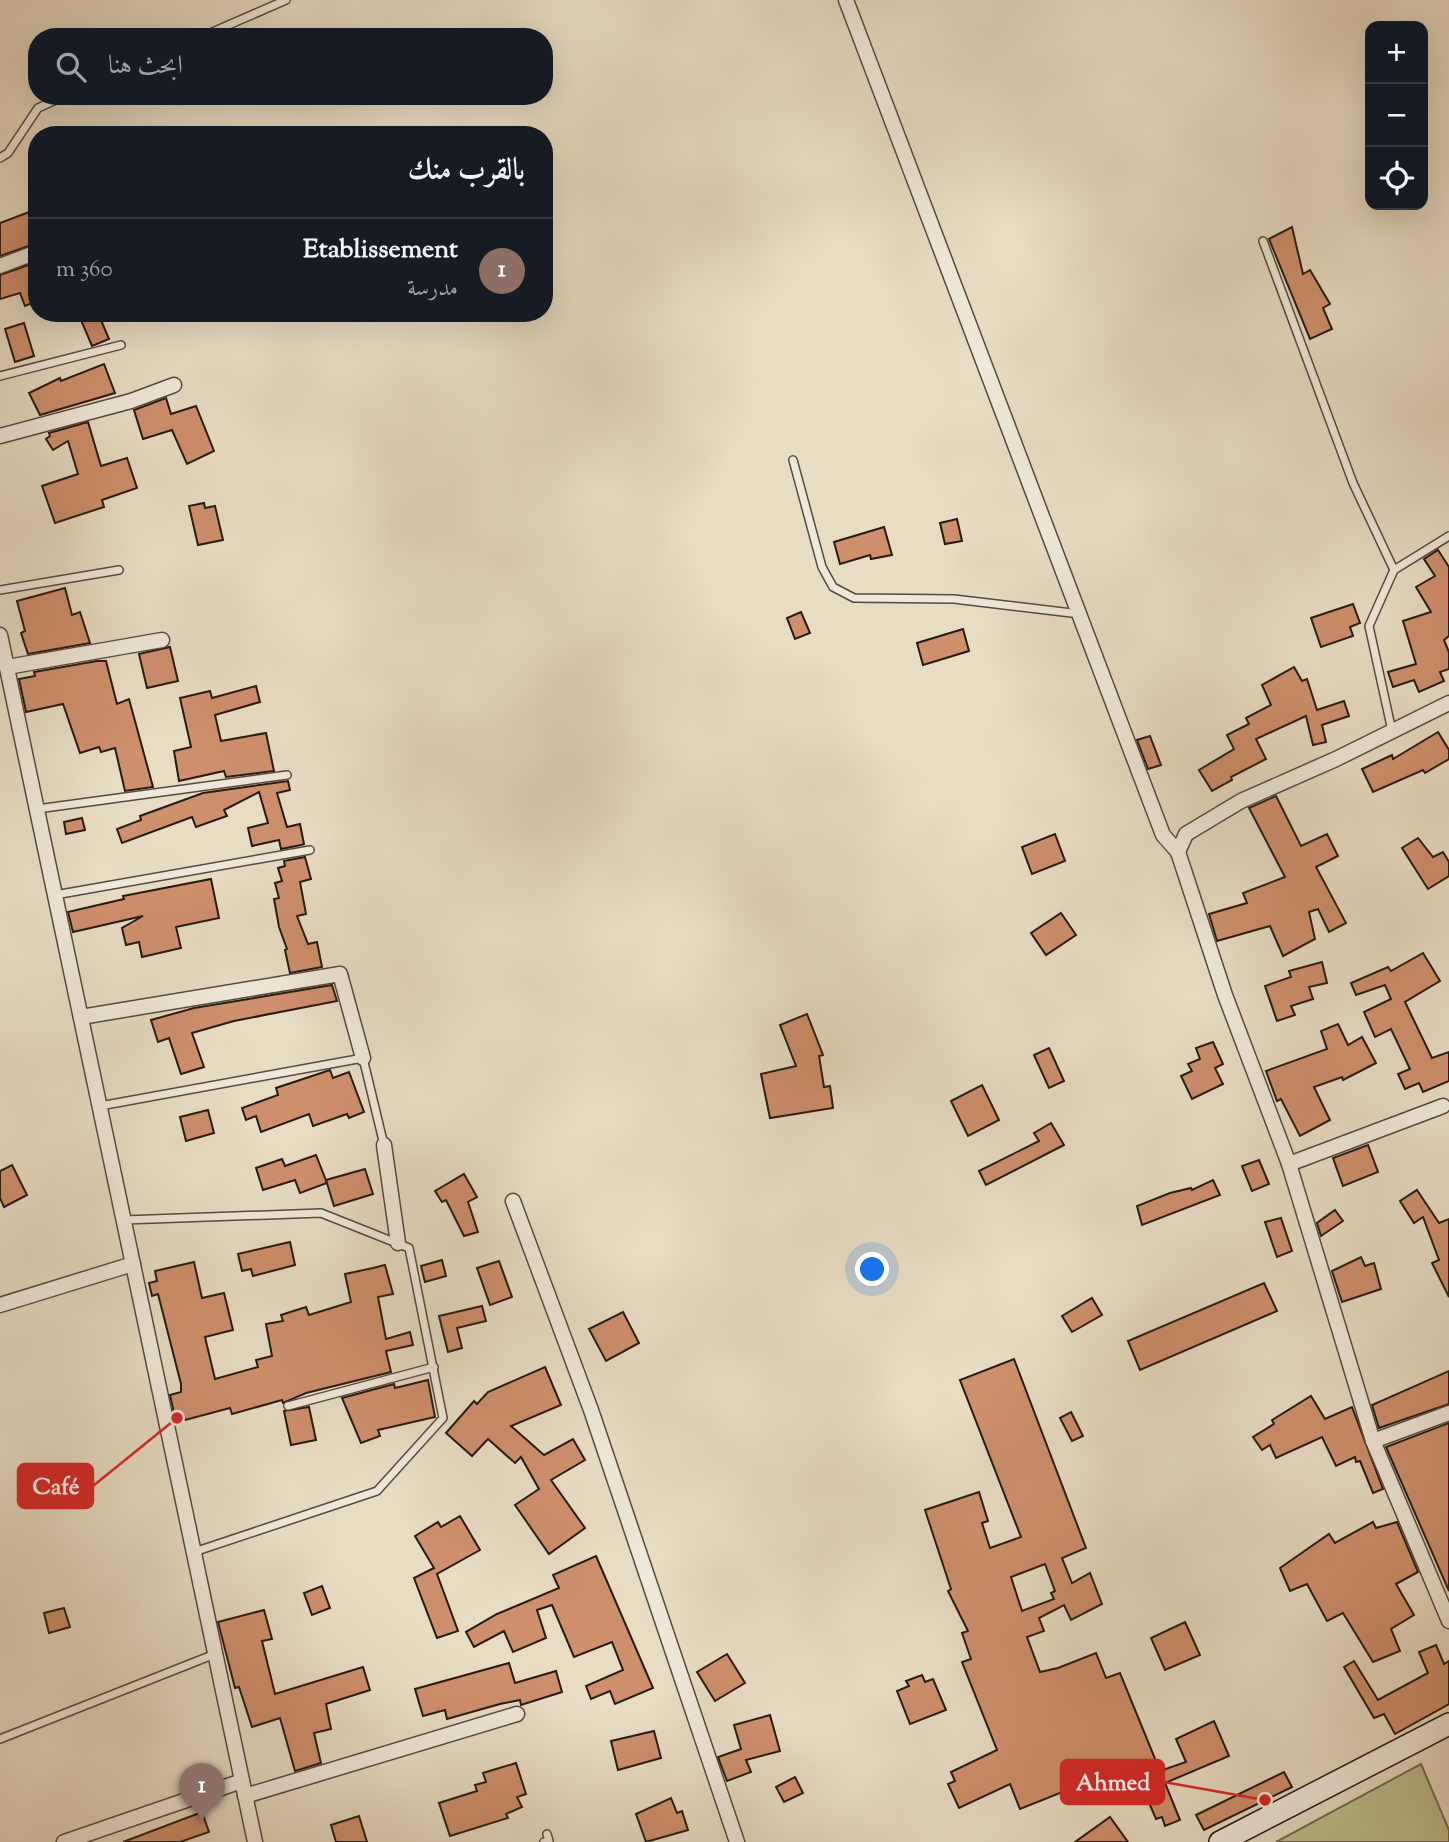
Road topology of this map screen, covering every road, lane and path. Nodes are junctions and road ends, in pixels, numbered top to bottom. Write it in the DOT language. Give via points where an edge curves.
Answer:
graph roads {
  1 [pos="286,0"];
  2 [pos="846,0"];
  3 [pos="222,28"];
  4 [pos="45,105"];
  5 [pos="0,158"];
  6 [pos="1263,241"];
  7 [pos="28,255"];
  8 [pos="0,266"];
  9 [pos="121,345"];
  10 [pos="0,376"];
  11 [pos="174,385"];
  12 [pos="0,436"];
  13 [pos="793,460"];
  14 [pos="1449,536"];
  15 [pos="119,570"];
  16 [pos="1395,570"];
  17 [pos="0,590"];
  18 [pos="1080,614"];
  19 [pos="0,635"];
  20 [pos="162,640"];
  21 [pos="7,667"];
  22 [pos="1449,703"];
  23 [pos="1392,731"];
  24 [pos="287,775"];
  25 [pos="37,809"];
  26 [pos="310,850"];
  27 [pos="1178,852"];
  28 [pos="55,895"];
  29 [pos="80,1017"];
  30 [pos="363,1058"];
  31 [pos="1446,1102"];
  32 [pos="99,1106"];
  33 [pos="384,1145"];
  34 [pos="1289,1164"];
  35 [pos="513,1201"];
  36 [pos="124,1220"];
  37 [pos="398,1243"];
  38 [pos="133,1264"];
  39 [pos="0,1305"];
  40 [pos="434,1367"];
  41 [pos="288,1406"];
  42 [pos="1449,1413"];
  43 [pos="1373,1441"];
  44 [pos="194,1552"];
  45 [pos="1449,1621"];
  46 [pos="215,1654"];
  47 [pos="517,1714"];
  48 [pos="1449,1724"];
  49 [pos="0,1740"];
  50 [pos="242,1781"];
  51 [pos="245,1796"];
  52 [pos="64,1842"];
  53 [pos="255,1842"];
  54 [pos="737,1842"];
  55 [pos="1220,1842"];
  1 -- 3 [label="lane"];
  2 -- 18 [label="street"];
  4 -- 5 [label="lane"];
  6 -- 16 [label="lane" via="1353,483"];
  7 -- 8 [label="street"];
  9 -- 10 [label="lane"];
  11 -- 12 [label="street"];
  13 -- 18 [label="lane" via="822,567 840,593 863,599 954,599"];
  14 -- 16 [label="lane"];
  15 -- 17 [label="lane"];
  16 -- 23 [label="lane" via="1369,626"];
  18 -- 27 [label="street" via="1163,835"];
  19 -- 21 [label="street"];
  20 -- 21 [label="street"];
  21 -- 25 [label="street"];
  22 -- 23 [label="street"];
  23 -- 27 [label="street" via="1241,801 1186,834"];
  24 -- 25 [label="lane"];
  25 -- 28 [label="street"];
  26 -- 28 [label="lane"];
  27 -- 34 [label="street" via="1225,995"];
  28 -- 29 [label="street"];
  29 -- 30 [label="street" via="340,974"];
  29 -- 32 [label="street"];
  30 -- 32 [label="lane"];
  30 -- 33 [label="lane"];
  31 -- 34 [label="street"];
  32 -- 36 [label="street"];
  33 -- 37 [label="street"];
  34 -- 43 [label="street"];
  35 -- 54 [label="street" via="591,1410"];
  36 -- 37 [label="lane" via="321,1213"];
  36 -- 38 [label="street"];
  37 -- 40 [label="lane" via="409,1248"];
  38 -- 39 [label="street"];
  38 -- 44 [label="street"];
  40 -- 41 [label="lane"];
  40 -- 44 [label="lane" via="443,1418 377,1491"];
  42 -- 43 [label="street"];
  43 -- 45 [label="street"];
  44 -- 46 [label="street"];
  46 -- 49 [label="lane"];
  46 -- 50 [label="street"];
  47 -- 51 [label="street"];
  48 -- 55 [label="main road"];
  50 -- 51 [label="street"];
  50 -- 52 [label="street"];
  51 -- 53 [label="street"];
}
